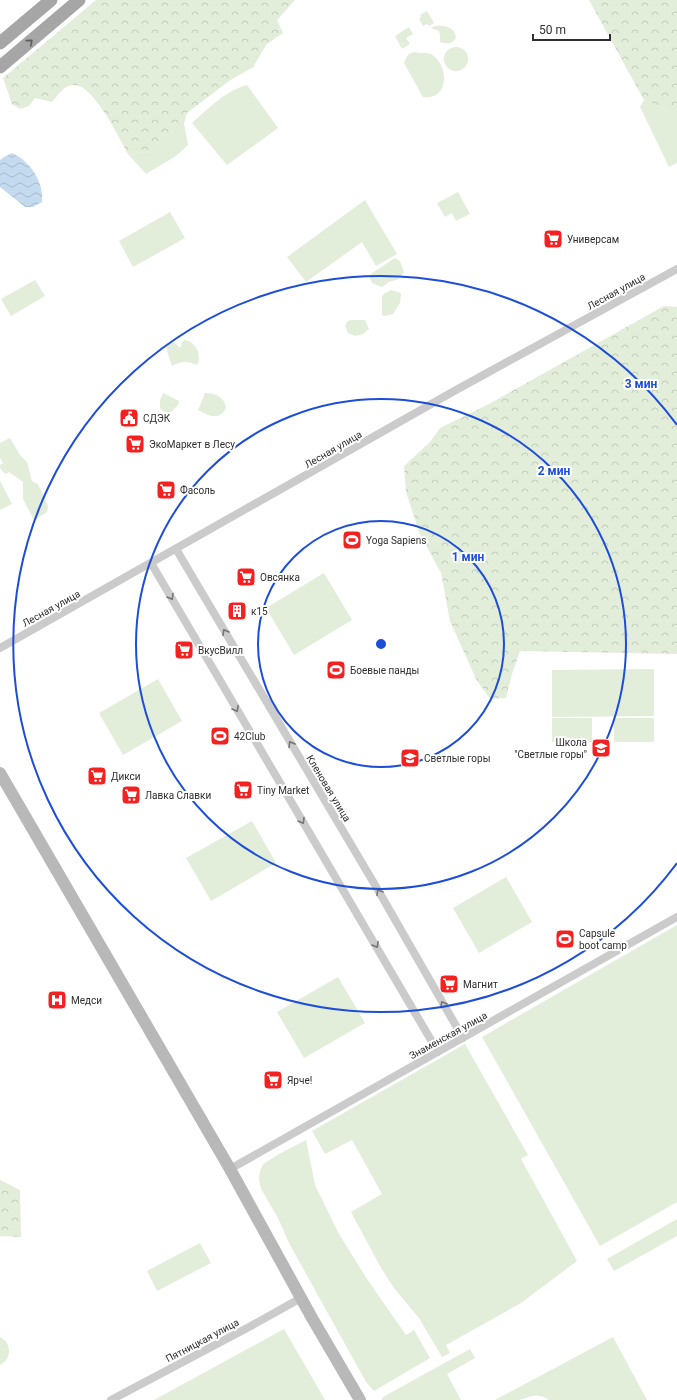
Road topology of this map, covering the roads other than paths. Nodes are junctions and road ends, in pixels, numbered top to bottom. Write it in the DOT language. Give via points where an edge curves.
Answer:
graph roads {
  1 [pos="51,0"];
  2 [pos="79,0"];
  3 [pos="0,43"];
  4 [pos="0,67"];
  5 [pos="677,270"];
  6 [pos="176,549"];
  7 [pos="152,563"];
  8 [pos="0,648"];
  9 [pos="0,773"];
  10 [pos="677,918"];
  11 [pos="463,1038"];
  12 [pos="438,1052"];
  13 [pos="230,1169"];
  14 [pos="301,1298"];
  15 [pos="111,1400"];
  16 [pos="360,1400"];
  1 -- 3 [label="main road"];
  4 -- 2 [label="main road, one-way"];
  5 -- 6 [label="street, Лесная улица" via="456,390"];
  6 -- 7 [label="street, Лесная улица"];
  11 -- 6 [label="street, Кленовая улица, one-way"];
  7 -- 8 [label="street, Лесная улица"];
  7 -- 12 [label="street, one-way"];
  9 -- 13 [label="street"];
  10 -- 11 [label="street, Знаменская улица"];
  11 -- 12 [label="street, Знаменская улица"];
  12 -- 13 [label="street, Знаменская улица"];
  13 -- 14 [label="street"];
  14 -- 15 [label="street, Пятницкая улица"];
  14 -- 16 [label="street"];
}
